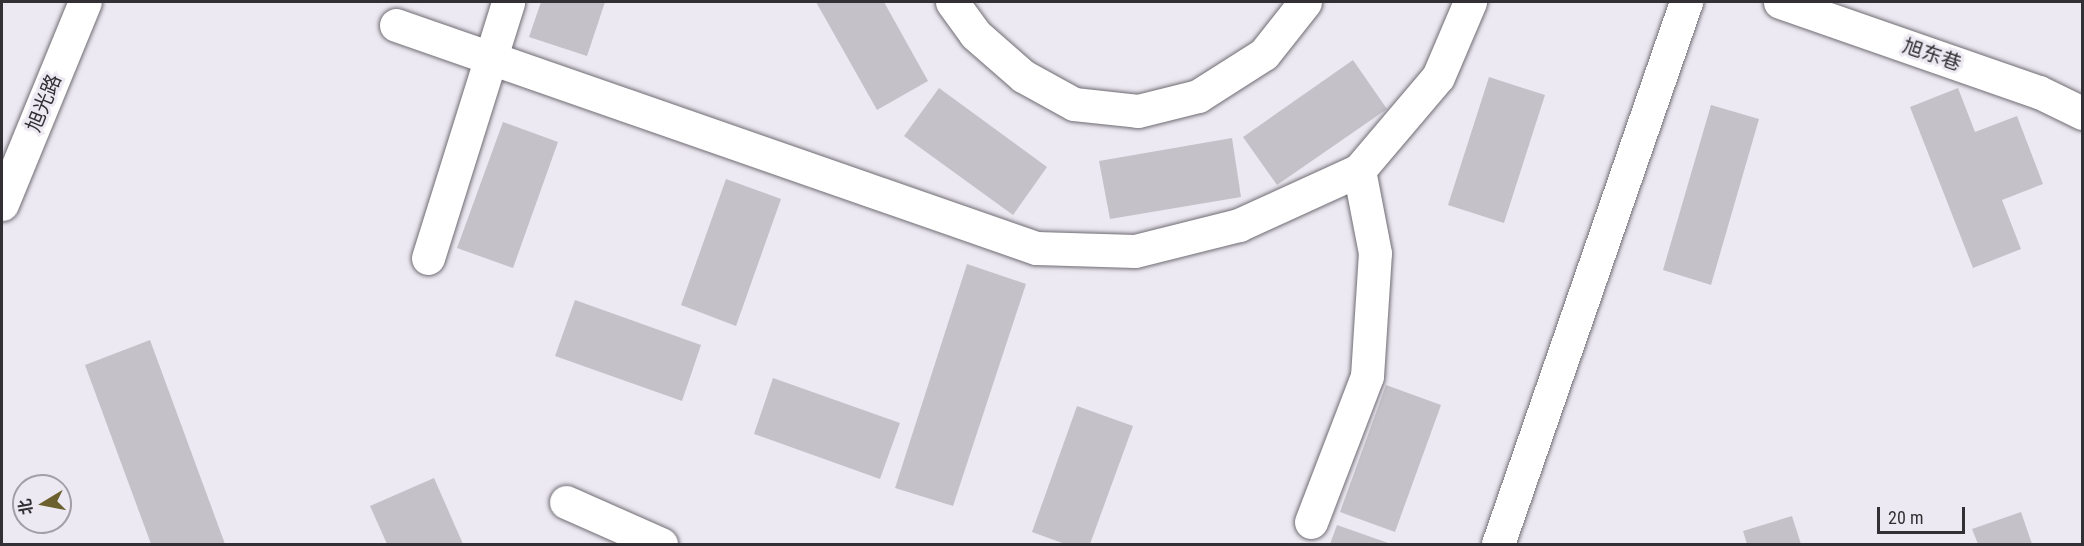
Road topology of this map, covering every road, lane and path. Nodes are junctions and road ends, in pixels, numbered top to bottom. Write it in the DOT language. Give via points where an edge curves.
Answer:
graph roads {
  1 [pos="85,2"];
  2 [pos="508,2"];
  3 [pos="952,2"];
  4 [pos="1305,2"];
  5 [pos="1470,2"];
  6 [pos="1686,2"];
  7 [pos="1780,2"];
  8 [pos="396,25"];
  9 [pos="490,57"];
  10 [pos="2082,112"];
  11 [pos="1359,170"];
  12 [pos="4,190"];
  13 [pos="428,258"];
  14 [pos="566,502"];
  15 [pos="1311,522"];
  16 [pos="661,544"];
  17 [pos="1498,544"];
  1 -- 12 [label="street, 旭光路"];
  2 -- 9 [label="street"];
  3 -- 4 [label="street" via="975,34 1023,76 1074,104 1138,111 1198,96 1264,54"];
  5 -- 11 [label="street" via="1438,77"];
  6 -- 17 [label="street"];
  7 -- 10 [label="street, 旭东巷" via="2039,92"];
  8 -- 9 [label="street"];
  9 -- 11 [label="street" via="1036,248 1135,251 1227,228"];
  9 -- 13 [label="street"];
  11 -- 15 [label="street" via="1376,253 1366,376"];
  14 -- 16 [label="street"];
}
